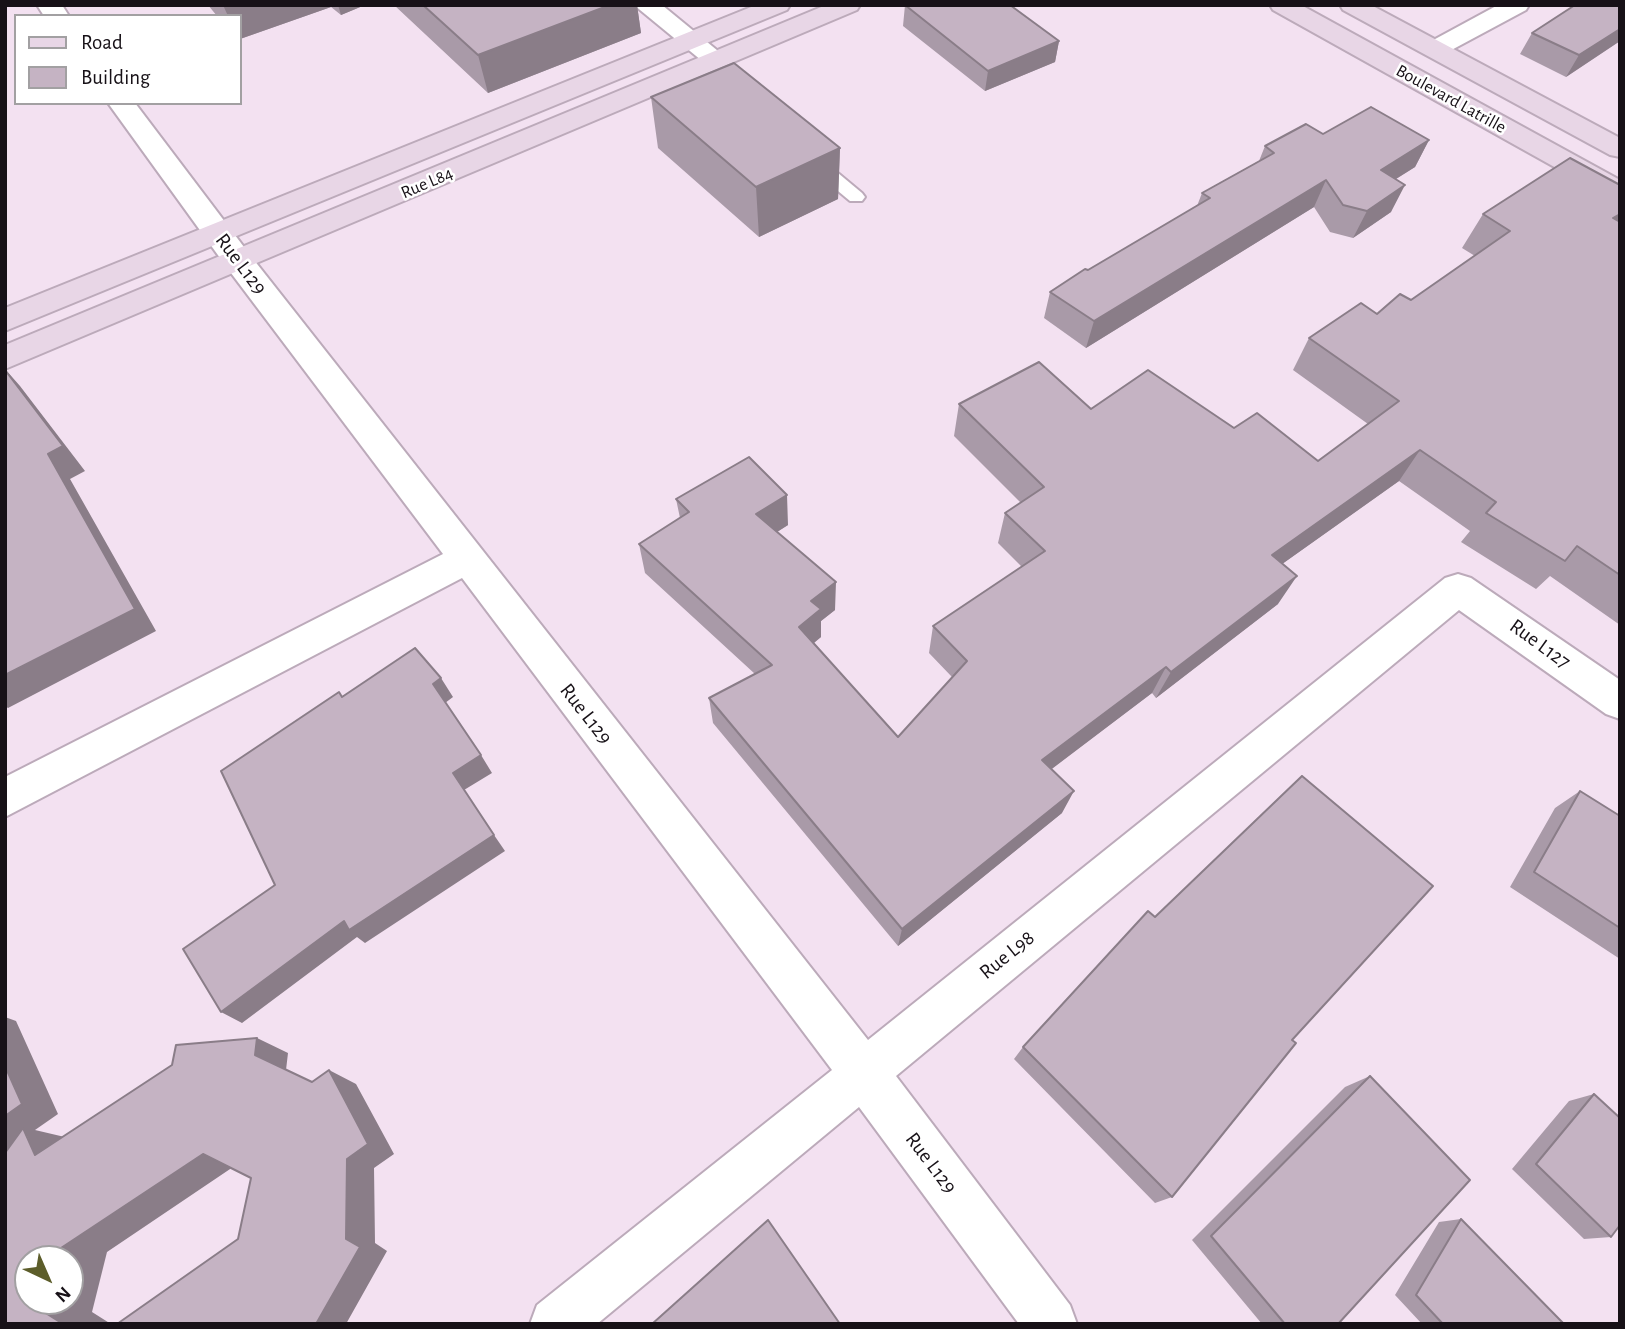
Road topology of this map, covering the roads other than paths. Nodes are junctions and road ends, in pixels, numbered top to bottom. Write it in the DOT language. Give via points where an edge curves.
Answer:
graph roads {
  1 [pos="646,5"];
  2 [pos="778,5"];
  3 [pos="848,5"];
  4 [pos="1282,5"];
  5 [pos="1352,5"];
  6 [pos="1517,5"];
  7 [pos="1435,49"];
  8 [pos="705,61"];
  9 [pos="122,105"];
  10 [pos="1620,149"];
  11 [pos="804,154"];
  12 [pos="1620,192"];
  13 [pos="856,197"];
  14 [pos="229,249"];
  15 [pos="5,320"];
  16 [pos="5,358"];
  17 [pos="466,559"];
  18 [pos="1458,589"];
  19 [pos="1620,702"];
  20 [pos="5,798"];
  21 [pos="863,1072"];
  22 [pos="556,1324"];
  23 [pos="1051,1324"];
  1 -- 8 [label="street"];
  2 -- 8 [label="main road, Rue L84"];
  3 -- 8 [label="main road, Rue L84"];
  4 -- 12 [label="main road, Boulevard Latrille"];
  5 -- 7 [label="main road, Boulevard Latrille"];
  6 -- 7 [label="street"];
  7 -- 10 [label="main road, Boulevard Latrille"];
  8 -- 14 [label="main road, Rue L84"];
  9 -- 14 [label="street, Rue L129"];
  11 -- 13 [label="lane"];
  14 -- 15 [label="main road, Rue L84"];
  14 -- 16 [label="main road, Rue L84"];
  14 -- 17 [label="street, Rue L129"];
  17 -- 20 [label="street"];
  17 -- 21 [label="street, Rue L129"];
  18 -- 19 [label="street, Rue L127"];
  18 -- 21 [label="street, Rue L98"];
  21 -- 22 [label="street, Rue L98"];
  21 -- 23 [label="street, Rue L129"];
}
